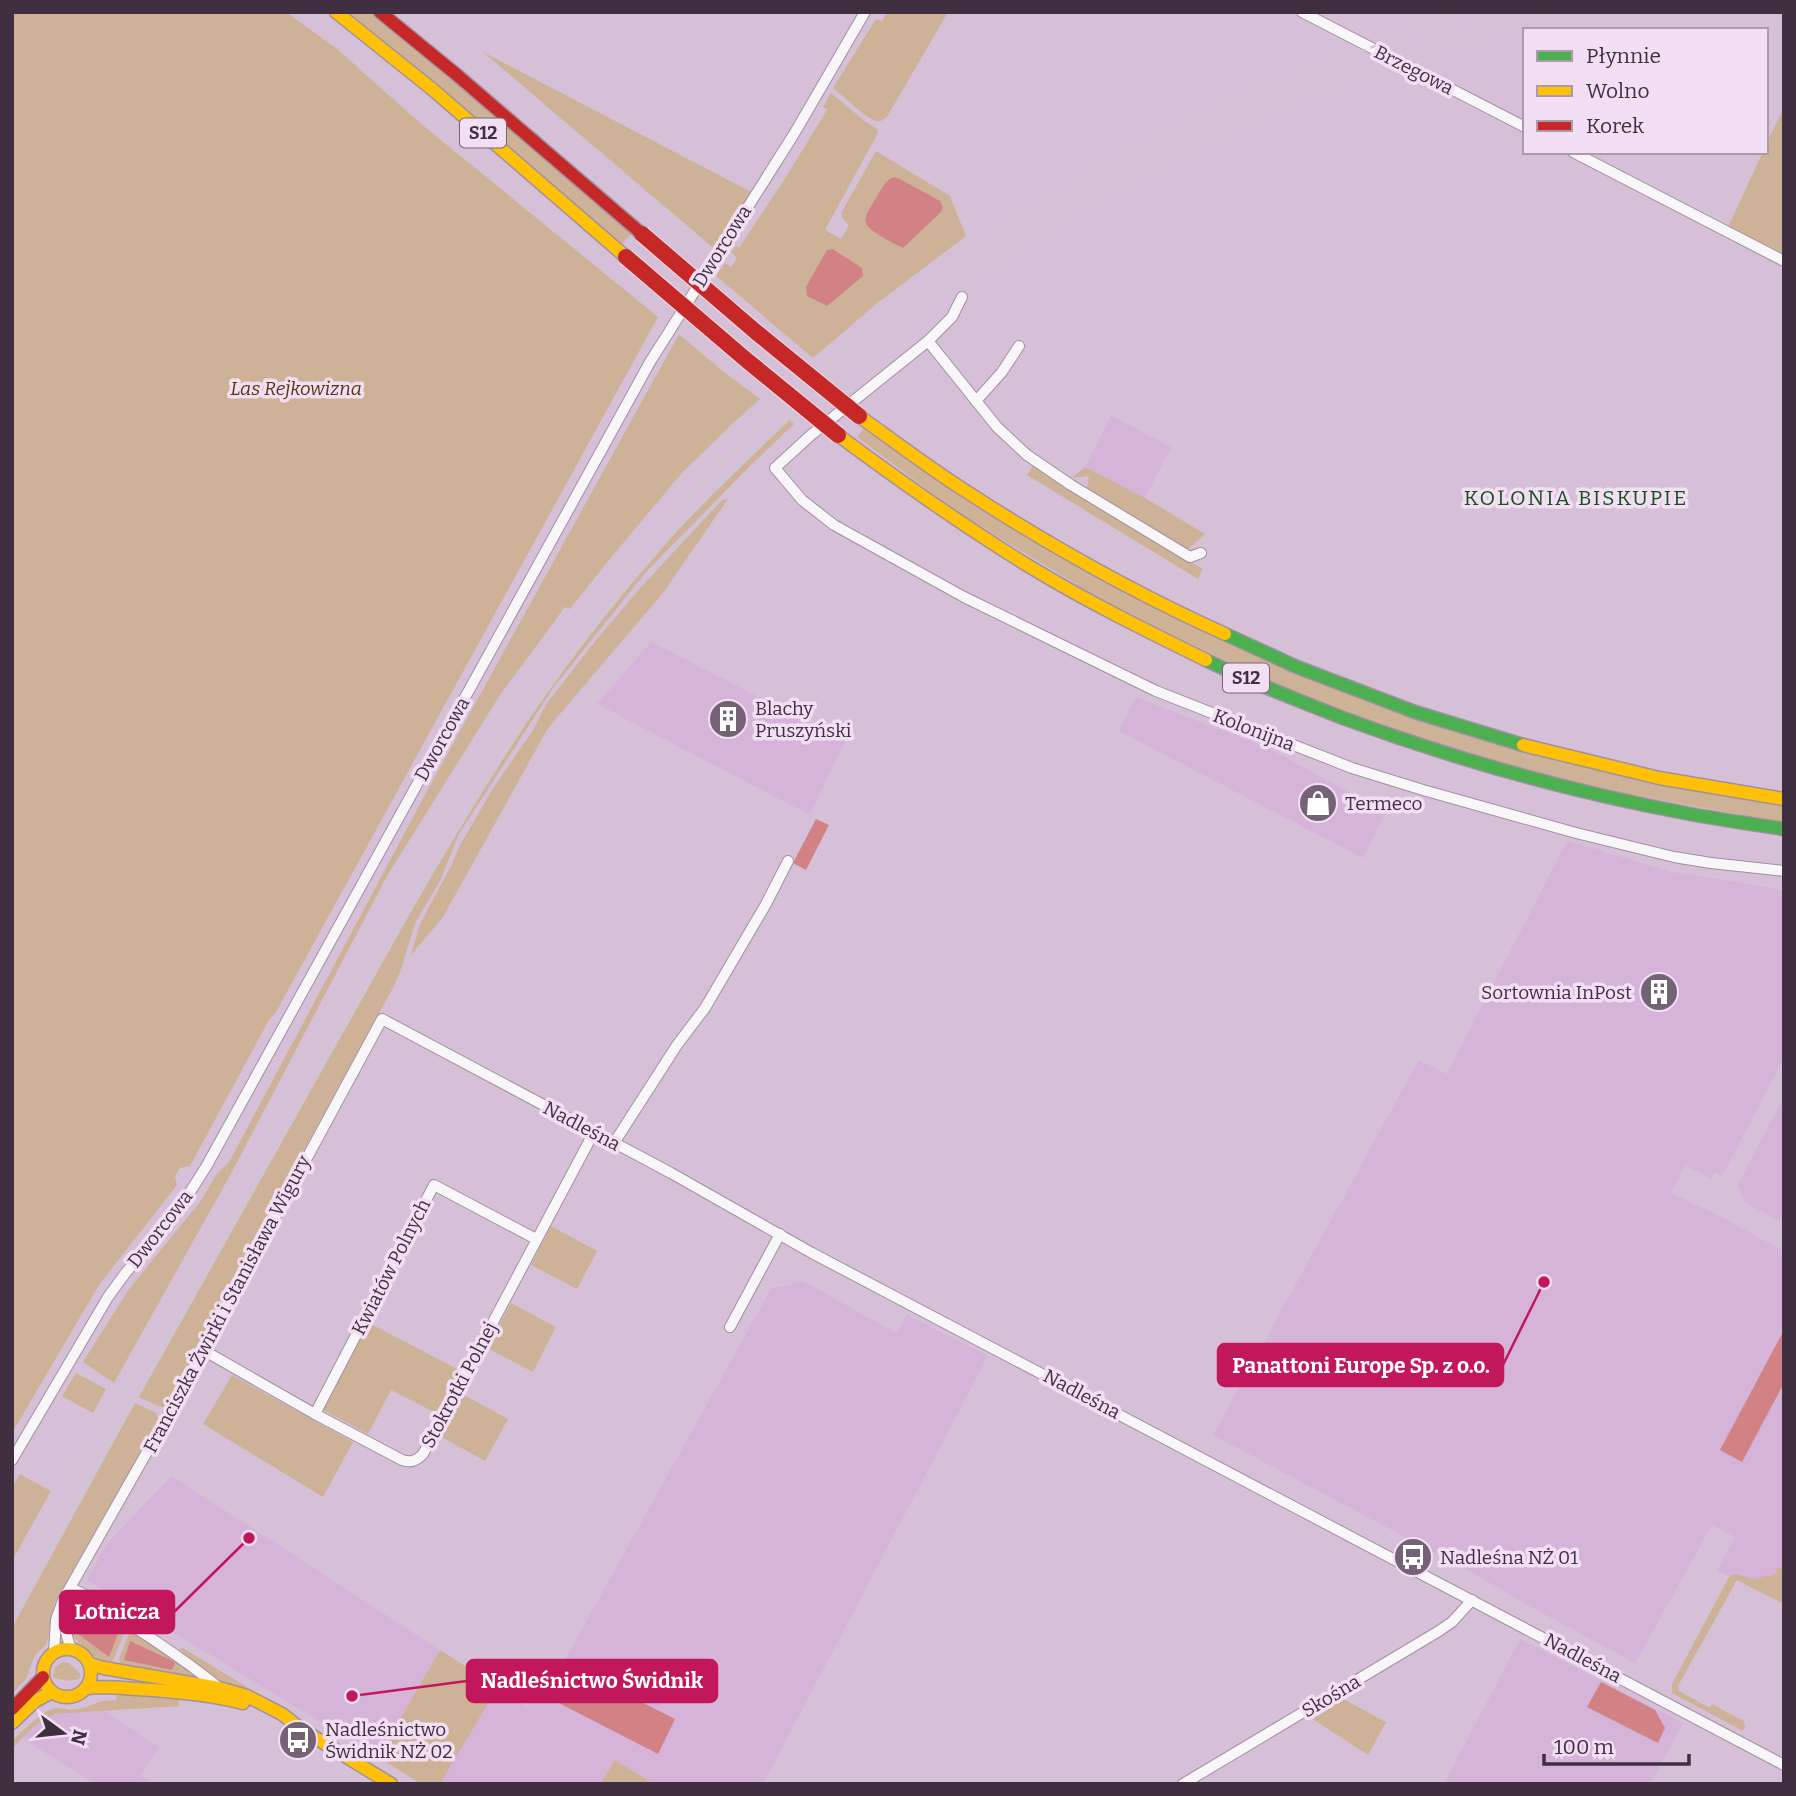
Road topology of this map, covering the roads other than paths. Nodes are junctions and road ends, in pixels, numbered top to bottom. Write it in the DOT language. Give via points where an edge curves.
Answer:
graph roads {
  1 [pos="336,12"];
  2 [pos="380,12"];
  3 [pos="865,12"];
  4 [pos="1302,12"];
  5 [pos="1523,126"];
  6 [pos="1577,154"];
  7 [pos="1784,261"];
  8 [pos="962,297"];
  9 [pos="928,341"];
  10 [pos="1020,346"];
  11 [pos="976,401"];
  12 [pos="1201,553"];
  13 [pos="1784,799"];
  14 [pos="1784,829"];
  15 [pos="788,861"];
  16 [pos="1784,871"];
  17 [pos="382,1019"];
  18 [pos="594,1132"];
  19 [pos="614,1143"];
  20 [pos="780,1234"];
  21 [pos="536,1239"];
  22 [pos="730,1327"];
  23 [pos="202,1350"];
  24 [pos="315,1414"];
  25 [pos="12,1460"];
  26 [pos="71,1588"];
  27 [pos="1472,1600"];
  28 [pos="71,1648"];
  29 [pos="54,1652"];
  30 [pos="90,1664"];
  31 [pos="43,1677"];
  32 [pos="86,1688"];
  33 [pos="219,1688"];
  34 [pos="52,1692"];
  35 [pos="12,1709"];
  36 [pos="12,1723"];
  37 [pos="301,1729"];
  38 [pos="1784,1765"];
  39 [pos="391,1784"];
  40 [pos="1183,1784"];
  1 -- 14 [label="main road, S12, bridge" via="780,389 911,489 1035,570 1200,657 1391,735 1541,782"];
  2 -- 13 [label="main road, S12, bridge" via="859,416 959,488 1079,562 1186,618 1417,713 1550,753"];
  3 -- 25 [label="street, Dworcowa" via="650,362 206,1167 108,1297"];
  4 -- 5 [label="street, Brzegowa"];
  6 -- 7 [label="street"];
  8 -- 9 [label="street" via="952,317"];
  9 -- 11 [label="street"];
  9 -- 16 [label="street, Kolonijna" via="775,468 802,500 834,525 964,597 1168,696 1352,768 1674,857"];
  10 -- 11 [label="street"];
  11 -- 12 [label="street" via="1011,441 1049,471 1190,557"];
  15 -- 19 [label="street" via="705,1008"];
  17 -- 18 [label="street, Nadleśna"];
  17 -- 23 [label="street, Franciszka Żwirki i Stanisława Wigury"];
  18 -- 19 [label="street, Nadleśna"];
  18 -- 21 [label="street, Stokrotki Polnej"];
  19 -- 20 [label="street, Nadleśna"];
  20 -- 22 [label="street"];
  20 -- 27 [label="street, Nadleśna"];
  21 -- 24 [label="street, Stokrotki Polnej" via="419,1459 402,1460"];
  21 -- 24 [label="street, Kwiatów Polnych" via="434,1185"];
  23 -- 24 [label="street, Stokrotki Polnej"];
  23 -- 26 [label="street, Franciszka Żwirki i Stanisława Wigury"];
  26 -- 28 [label="street" via="64,1620"];
  26 -- 29 [label="street" via="57,1614"];
  26 -- 33 [label="street" via="124,1619"];
  27 -- 38 [label="street, Nadleśna"];
  27 -- 40 [label="street, Skośna" via="1439,1631"];
  28 -- 29 [label="main road"];
  28 -- 30 [label="main road"];
  29 -- 31 [label="main road" via="45,1663"];
  30 -- 32 [label="main road"];
  30 -- 33 [label="main road"];
  31 -- 34 [label="main road"];
  31 -- 35 [label="main road"];
  32 -- 34 [label="main road" via="70,1697"];
  32 -- 37 [label="main road" via="99,1685 219,1697 253,1706"];
  33 -- 37 [label="main road" via="256,1700"];
  34 -- 36 [label="main road"];
  37 -- 39 [label="main road"];
}
